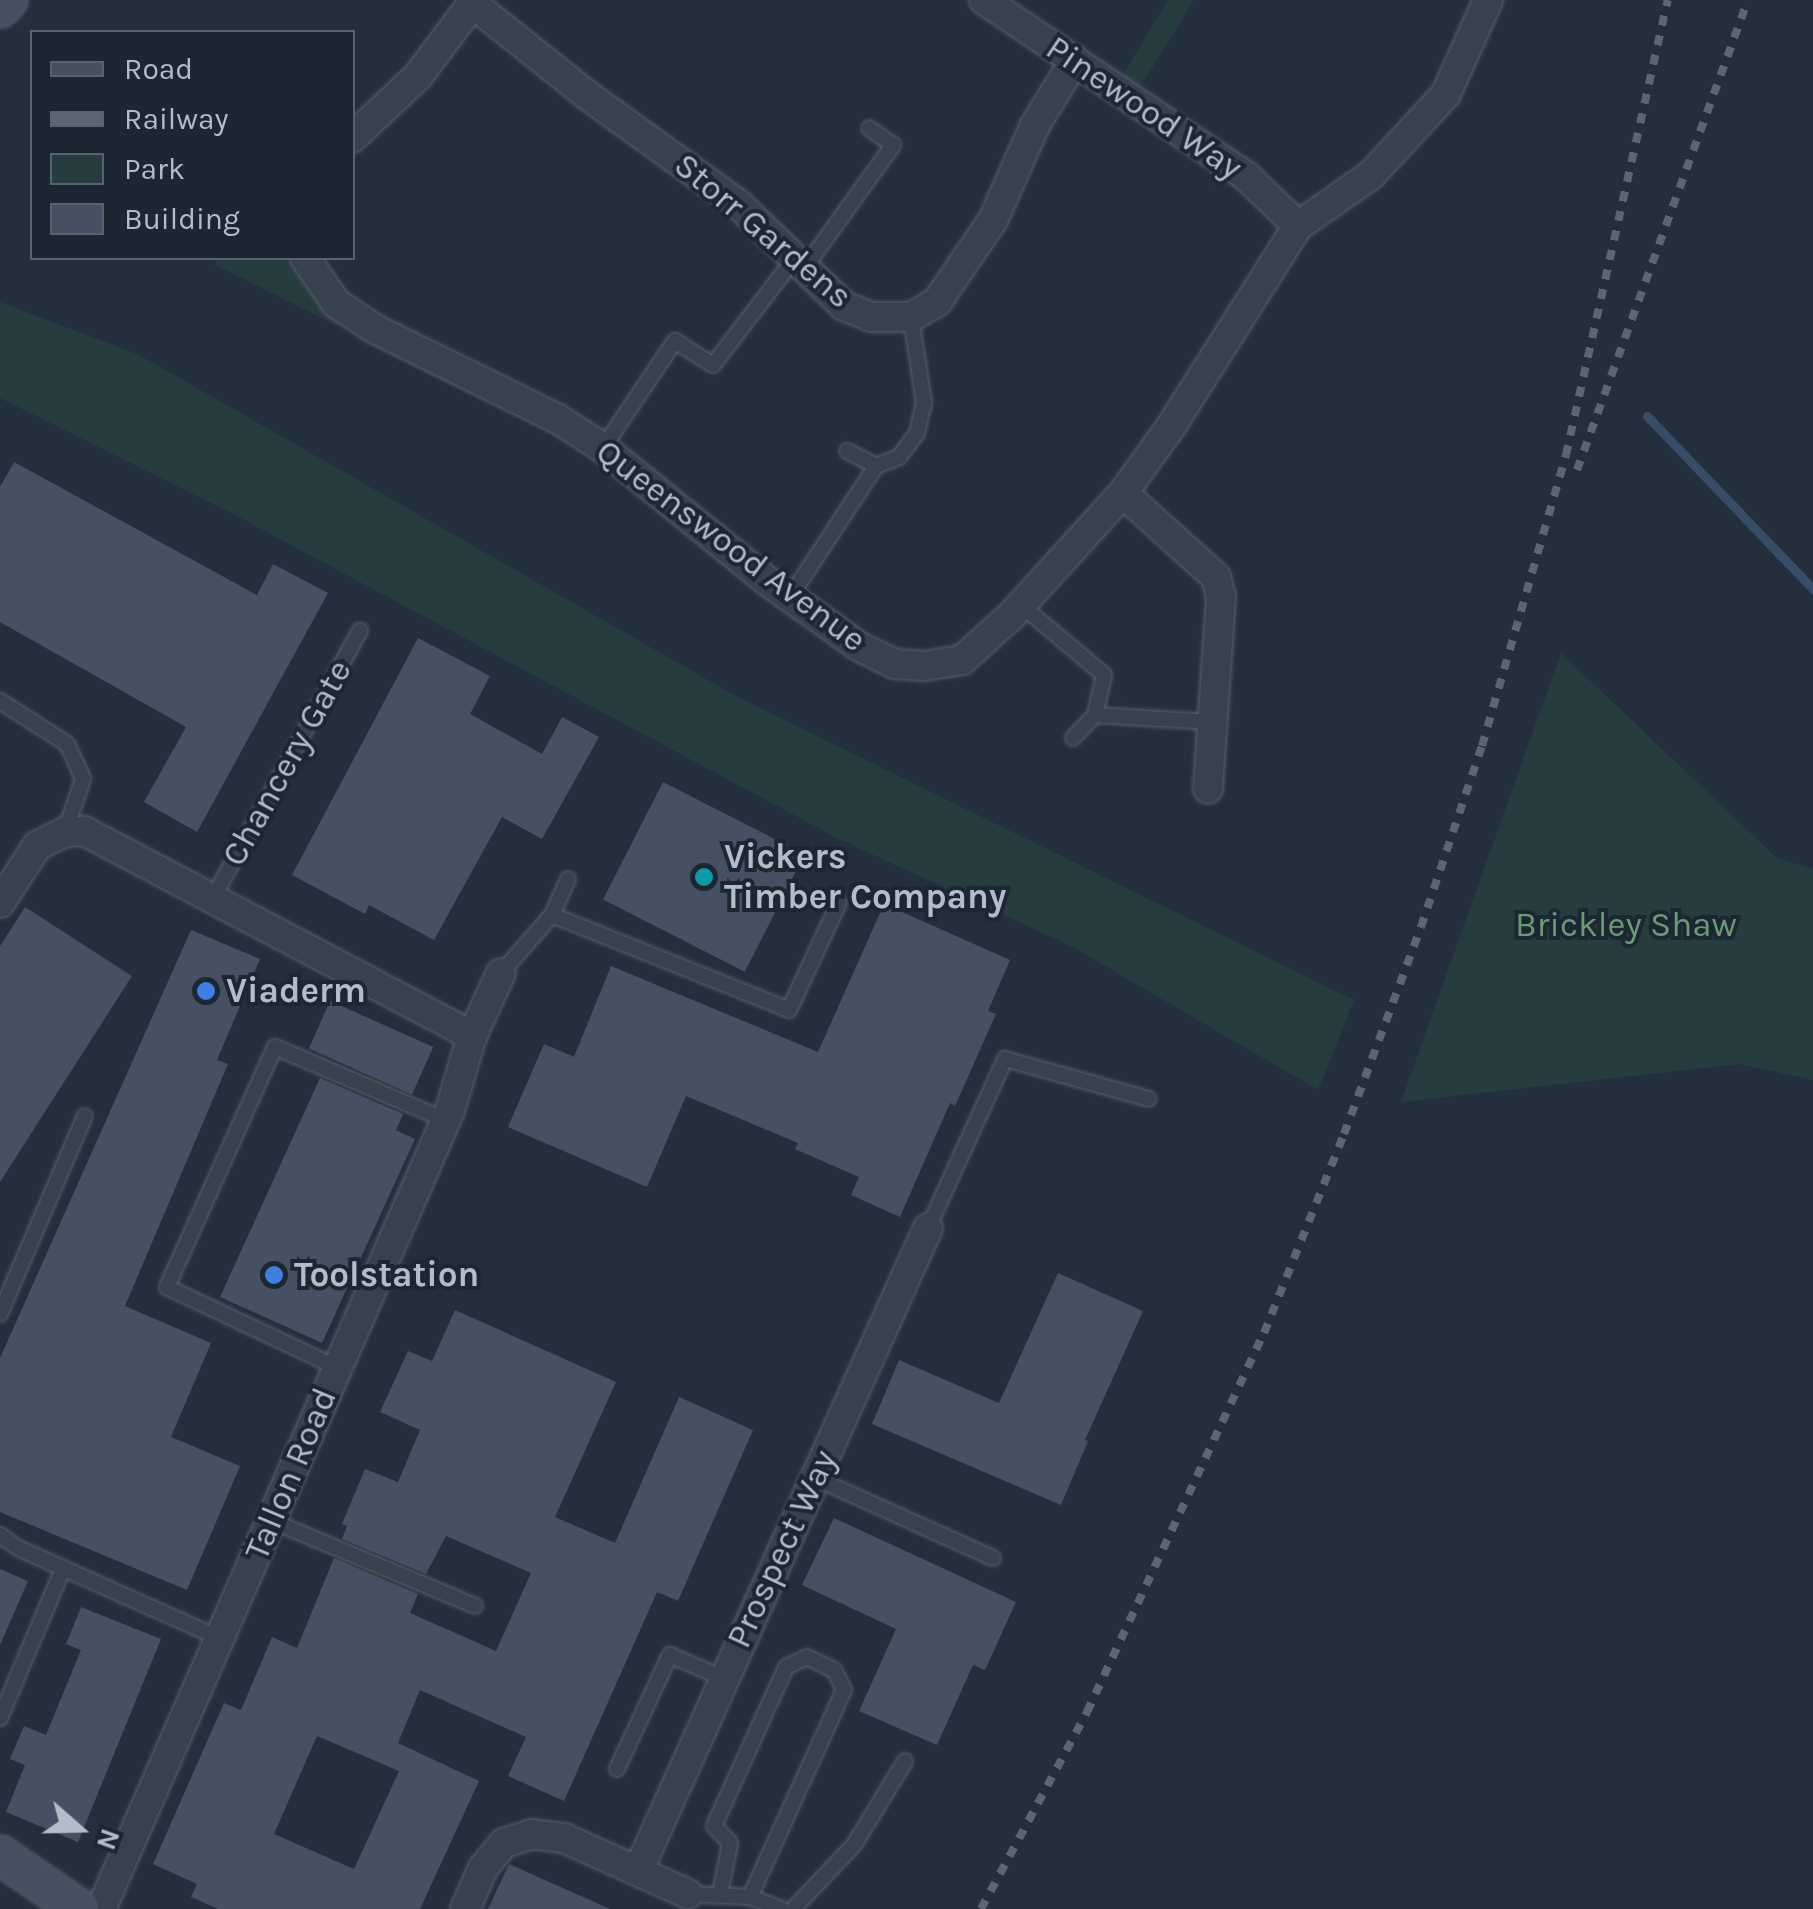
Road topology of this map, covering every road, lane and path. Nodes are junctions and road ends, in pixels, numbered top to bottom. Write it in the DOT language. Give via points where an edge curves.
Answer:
graph roads {
  1 [pos="8,0"];
  2 [pos="984,0"];
  3 [pos="1488,0"];
  4 [pos="474,2"];
  5 [pos="0,8"];
  6 [pos="1074,60"];
  7 [pos="869,128"];
  8 [pos="355,135"];
  9 [pos="1298,226"];
  10 [pos="305,260"];
  11 [pos="799,264"];
  12 [pos="911,317"];
  13 [pos="603,448"];
  14 [pos="847,451"];
  15 [pos="876,466"];
  16 [pos="1122,492"];
  17 [pos="790,597"];
  18 [pos="1021,605"];
  19 [pos="360,630"];
  20 [pos="0,702"];
  21 [pos="1095,715"];
  22 [pos="1212,722"];
  23 [pos="1073,738"];
  24 [pos="1208,789"];
  25 [pos="65,832"];
  26 [pos="568,879"];
  27 [pos="214,896"];
  28 [pos="0,903"];
  29 [pos="839,903"];
  30 [pos="552,915"];
  31 [pos="502,973"];
  32 [pos="472,1036"];
  33 [pos="1149,1099"];
  34 [pos="84,1116"];
  35 [pos="446,1120"];
  36 [pos="928,1228"];
  37 [pos="0,1314"];
  38 [pos="336,1367"];
  39 [pos="815,1478"];
  40 [pos="272,1521"];
  41 [pos="0,1535"];
  42 [pos="993,1558"];
  43 [pos="64,1569"];
  44 [pos="475,1606"];
  45 [pos="219,1638"];
  46 [pos="724,1678"];
  47 [pos="0,1718"];
  48 [pos="905,1761"];
  49 [pos="617,1768"];
  50 [pos="0,1855"];
  51 [pos="638,1871"];
  52 [pos="688,1894"];
  53 [pos="720,1894"];
  54 [pos="750,1897"];
  55 [pos="79,1909"];
  56 [pos="101,1909"];
  57 [pos="464,1909"];
  58 [pos="781,1909"];
  59 [pos="793,1909"];
  1 -- 5 [label="street"];
  2 -- 6 [label="street, Pinewood Way"];
  3 -- 9 [label="street" via="1446,94 1410,137 1371,175"];
  4 -- 8 [label="street" via="418,76"];
  4 -- 11 [label="street, Storr Gardens" via="587,95 738,204"];
  6 -- 9 [label="street, Pinewood Way" via="1246,176"];
  6 -- 12 [label="street" via="1035,125 993,220 937,302"];
  7 -- 11 [label="lane" via="893,145"];
  9 -- 16 [label="street, Queenswood Avenue"];
  10 -- 13 [label="street, Queenswood Avenue" via="336,303 375,329"];
  11 -- 12 [label="street, Storr Gardens" via="844,306 871,317"];
  11 -- 13 [label="lane" via="713,366 676,342"];
  12 -- 15 [label="lane" via="922,422 899,457"];
  13 -- 17 [label="street, Queenswood Avenue"];
  14 -- 15 [label="lane"];
  15 -- 17 [label="lane"];
  16 -- 18 [label="street, Queenswood Avenue"];
  16 -- 22 [label="street" via="1216,577"];
  17 -- 18 [label="street, Queenswood Avenue" via="860,647 896,664 924,666 962,660"];
  18 -- 21 [label="lane" via="1104,674"];
  19 -- 27 [label="lane, Chancery Gate"];
  20 -- 25 [label="lane" via="67,744 83,779"];
  21 -- 22 [label="lane"];
  21 -- 23 [label="lane"];
  22 -- 24 [label="street"];
  25 -- 27 [label="street" via="84,831"];
  25 -- 28 [label="street" via="37,846"];
  26 -- 30 [label="lane"];
  27 -- 32 [label="street"];
  29 -- 30 [label="lane" via="788,1010"];
  30 -- 31 [label="lane"];
  31 -- 32 [label="street, Tallon Road"];
  32 -- 35 [label="street, Tallon Road"];
  33 -- 36 [label="lane" via="1005,1058"];
  34 -- 37 [label="lane"];
  35 -- 38 [label="street, Tallon Road"];
  35 -- 38 [label="lane" via="275,1048 182,1253 167,1288"];
  36 -- 39 [label="street, Prospect Way"];
  38 -- 40 [label="street, Tallon Road"];
  39 -- 42 [label="lane"];
  39 -- 46 [label="street, Prospect Way"];
  40 -- 44 [label="lane"];
  40 -- 45 [label="street, Tallon Road"];
  41 -- 43 [label="lane"];
  43 -- 45 [label="lane"];
  43 -- 47 [label="lane"];
  45 -- 56 [label="street, Tallon Road"];
  46 -- 49 [label="lane" via="670,1654"];
  46 -- 51 [label="street, Prospect Way"];
  48 -- 59 [label="lane" via="854,1845"];
  50 -- 55 [label="street"];
  51 -- 52 [label="street"];
  51 -- 57 [label="street" via="564,1838 531,1834 504,1843 483,1868"];
  52 -- 53 [label="lane"];
  53 -- 54 [label="lane"];
  53 -- 54 [label="lane" via="730,1843 714,1826 786,1666 806,1658 834,1670 844,1690"];
  54 -- 58 [label="lane"];
}
